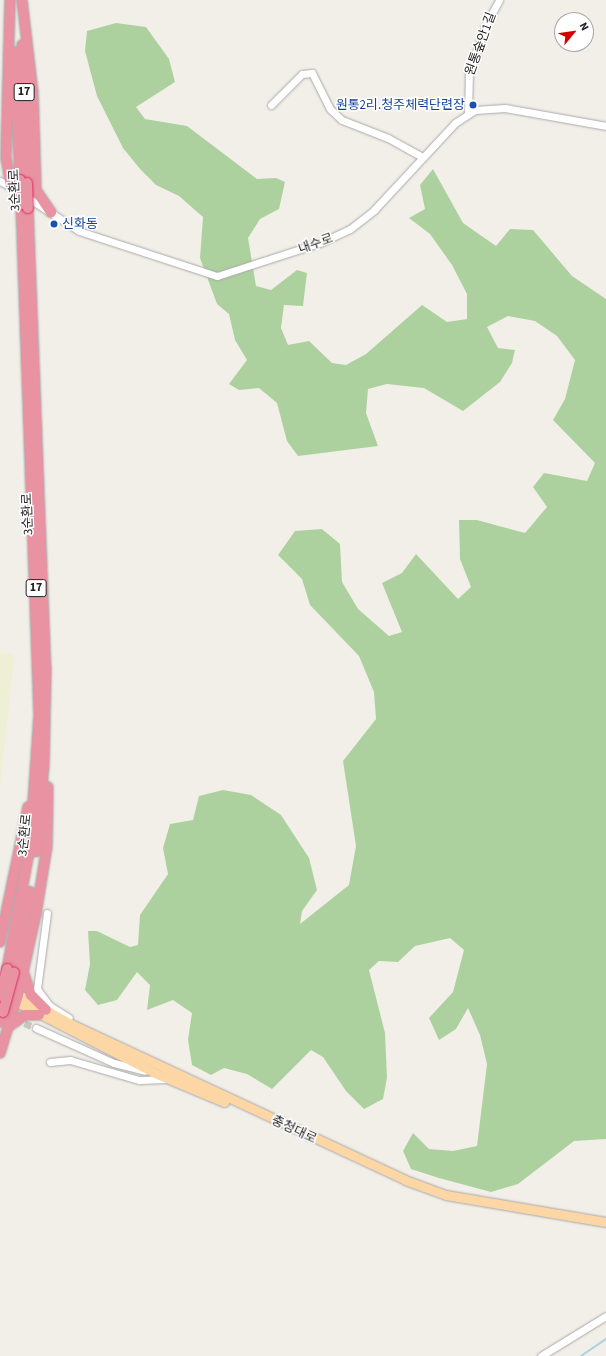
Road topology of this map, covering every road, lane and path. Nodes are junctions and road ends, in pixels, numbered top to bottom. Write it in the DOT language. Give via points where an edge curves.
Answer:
graph roads {
  1 [pos="11,0"];
  2 [pos="21,0"];
  3 [pos="499,0"];
  4 [pos="271,105"];
  5 [pos="468,113"];
  6 [pos="606,126"];
  7 [pos="421,156"];
  8 [pos="3,162"];
  9 [pos="14,182"];
  10 [pos="36,190"];
  11 [pos="25,203"];
  12 [pos="51,212"];
  13 [pos="38,722"];
  14 [pos="48,913"];
  15 [pos="0,942"];
  16 [pos="11,972"];
  17 [pos="21,984"];
  18 [pos="0,985"];
  19 [pos="0,993"];
  20 [pos="0,996"];
  21 [pos="17,999"];
  22 [pos="5,1011"];
  23 [pos="43,1013"];
  24 [pos="4,1025"];
  25 [pos="36,1028"];
  26 [pos="100,1037"];
  27 [pos="0,1053"];
  28 [pos="50,1062"];
  29 [pos="155,1074"];
  30 [pos="166,1079"];
  31 [pos="606,1222"];
  32 [pos="606,1227"];
  33 [pos="606,1316"];
  34 [pos="541,1356"];
  1 -- 8 [label="highway"];
  1 -- 9 [label="highway, 3순환로 / 17"];
  2 -- 9 [label="highway, 3순환로 / 17"];
  2 -- 10 [label="highway" via="33,93"];
  3 -- 5 [label="street, 원통숲안1길" via="487,22 469,73"];
  4 -- 7 [label="street" via="302,74 312,73 330,109 342,120 388,138"];
  5 -- 6 [label="street, 내수로" via="488,107 505,108"];
  5 -- 7 [label="street, 내수로"];
  7 -- 12 [label="street, 내수로" via="374,210 340,235 221,275 204,274 96,238"];
  8 -- 9 [label="highway"];
  9 -- 10 [label="highway" via="21,190"];
  9 -- 11 [label="highway, 3순환로 / 17, bridge"];
  9 -- 11 [label="street, 내수로"];
  10 -- 11 [label="highway"];
  10 -- 12 [label="highway"];
  11 -- 12 [label="street, 내수로"];
  11 -- 13 [label="highway, 3순환로 / 17" via="38,618"];
  11 -- 16 [label="highway, 3순환로 / 17" via="46,697 38,837"];
  13 -- 15 [label="highway" via="27,811"];
  13 -- 16 [label="highway, 3순환로 / 17" via="30,846"];
  14 -- 26 [label="street" via="38,978 39,996"];
  16 -- 17 [label="highway"];
  16 -- 17 [label="highway"];
  16 -- 20 [label="highway, 3순환로 / 17, bridge"];
  16 -- 22 [label="highway, 3순환로 / 17, bridge"];
  16 -- 23 [label="highway" via="29,990"];
  17 -- 21 [label="highway"];
  18 -- 21 [label="main road, 충청대로"];
  19 -- 21 [label="main road, 충청대로"];
  21 -- 22 [label="highway"];
  21 -- 23 [label="main road, 충청대로"];
  22 -- 24 [label="highway, 3순환로 / 17"];
  23 -- 24 [label="highway" via="21,1017"];
  23 -- 26 [label="main road, 충청대로"];
  23 -- 29 [label="main road, 충청대로"];
  24 -- 27 [label="highway, 3순환로"];
  25 -- 29 [label="street" via="114,1063"];
  26 -- 31 [label="main road, 충청대로" via="306,1135 446,1195"];
  28 -- 30 [label="street" via="70,1060 139,1080"];
  29 -- 30 [label="main road, 충청대로"];
  30 -- 32 [label="main road, 충청대로" via="444,1201 545,1220"];
  33 -- 34 [label="street"];
}
